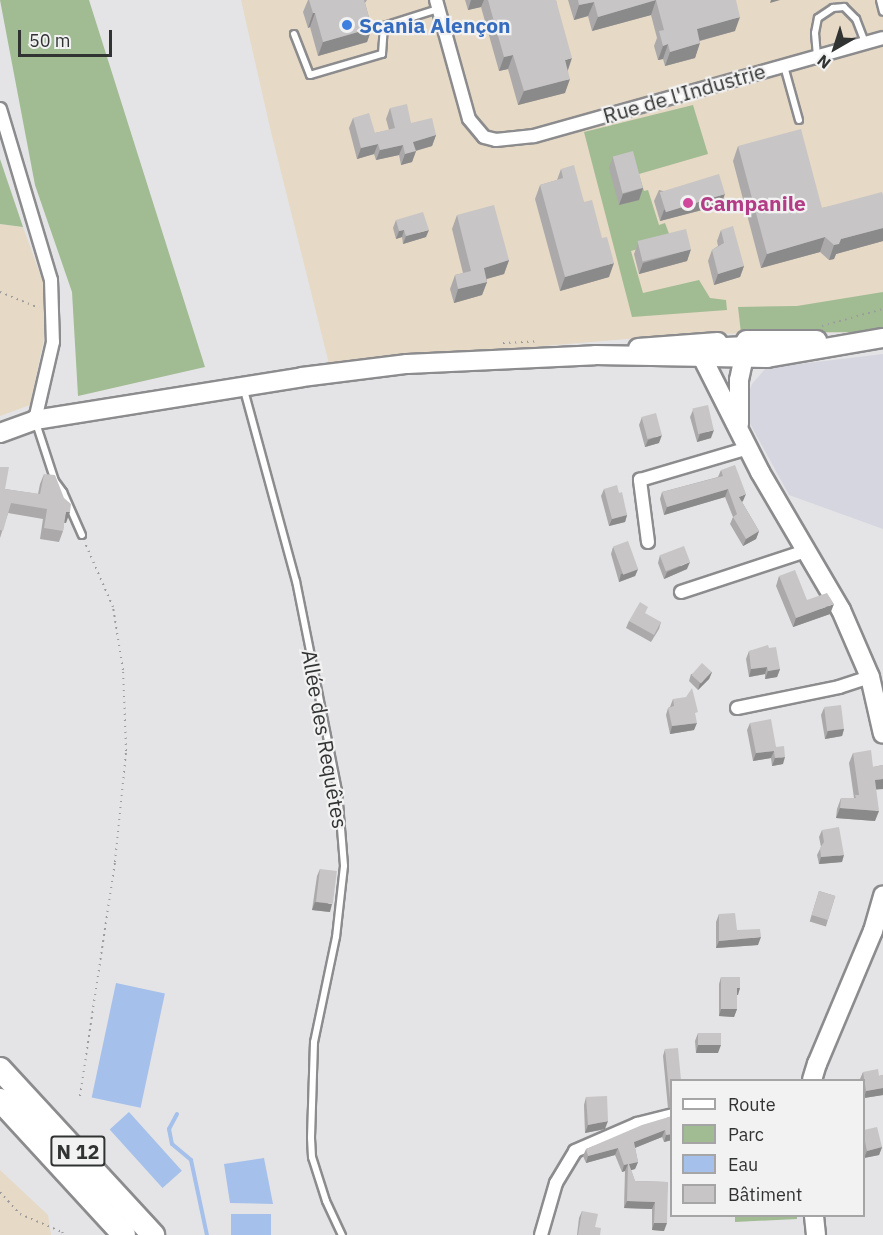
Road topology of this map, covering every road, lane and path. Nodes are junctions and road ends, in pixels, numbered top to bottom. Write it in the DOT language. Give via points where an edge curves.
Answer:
graph roads {
  1 [pos="880,0"];
  2 [pos="437,4"];
  3 [pos="883,12"];
  4 [pos="294,34"];
  5 [pos="883,38"];
  6 [pos="865,43"];
  7 [pos="817,56"];
  8 [pos="784,65"];
  9 [pos="0,109"];
  10 [pos="799,120"];
  11 [pos="0,292"];
  12 [pos="883,309"];
  13 [pos="52,314"];
  14 [pos="818,327"];
  15 [pos="883,338"];
  16 [pos="756,340"];
  17 [pos="859,341"];
  18 [pos="595,355"];
  19 [pos="744,357"];
  20 [pos="703,358"];
  21 [pos="243,386"];
  22 [pos="35,420"];
  23 [pos="739,429"];
  24 [pos="0,433"];
  25 [pos="748,448"];
  26 [pos="82,535"];
  27 [pos="648,542"];
  28 [pos="806,551"];
  29 [pos="681,592"];
  30 [pos="870,677"];
  31 [pos="737,708"];
  32 [pos="883,734"];
  33 [pos="883,895"];
  34 [pos="0,1070"];
  35 [pos="812,1079"];
  36 [pos="80,1096"];
  37 [pos="0,1100"];
  38 [pos="670,1116"];
  39 [pos="0,1192"];
  40 [pos="814,1217"];
  41 [pos="64,1235"];
  42 [pos="124,1235"];
  43 [pos="153,1235"];
  44 [pos="342,1235"];
  45 [pos="541,1235"];
  46 [pos="816,1235"];
  1 -- 3 [label="lane"];
  2 -- 4 [label="lane" via="384,26 382,54 310,75"];
  2 -- 8 [label="street, Rue de l'Industrie" via="469,119 484,137 496,140 534,136"];
  5 -- 6 [label="street, Rue de l'Industrie"];
  6 -- 7 [label="street, Rue de l'Industrie"];
  6 -- 7 [label="lane" via="856,19 844,7 833,8 818,18 814,33"];
  7 -- 8 [label="street, Rue de l'Industrie"];
  8 -- 10 [label="lane"];
  9 -- 13 [label="street" via="51,280"];
  11 -- 13 [label="path"];
  12 -- 14 [label="path"];
  13 -- 22 [label="street" via="53,342"];
  15 -- 17 [label="main road"];
  16 -- 17 [label="main road"];
  16 -- 18 [label="main road" via="672,344"];
  16 -- 20 [label="main road" via="747,346 705,348"];
  17 -- 19 [label="main road" via="767,358"];
  18 -- 20 [label="main road"];
  18 -- 21 [label="main road" via="407,364"];
  19 -- 20 [label="main road"];
  19 -- 23 [label="main road" via="739,380"];
  20 -- 23 [label="main road"];
  21 -- 22 [label="main road"];
  21 -- 44 [label="lane, Allée des Requêtes" via="297,581 338,791 344,866 336,938 314,1042 311,1138 312,1157 326,1201"];
  22 -- 24 [label="main road"];
  22 -- 26 [label="lane" via="55,481"];
  23 -- 25 [label="main road"];
  25 -- 27 [label="street" via="640,480"];
  25 -- 28 [label="main road"];
  26 -- 36 [label="path" via="113,607 123,670 126,742 115,862"];
  28 -- 29 [label="street"];
  28 -- 30 [label="main road" via="841,610"];
  30 -- 31 [label="street"];
  30 -- 32 [label="main road"];
  33 -- 35 [label="main road" via="873,931"];
  34 -- 43 [label="highway, N 12"];
  37 -- 42 [label="highway, N 12"];
  38 -- 45 [label="street" via="638,1124 575,1150 556,1183"];
  39 -- 41 [label="path" via="20,1214"];
  40 -- 46 [label="main road"];
}
